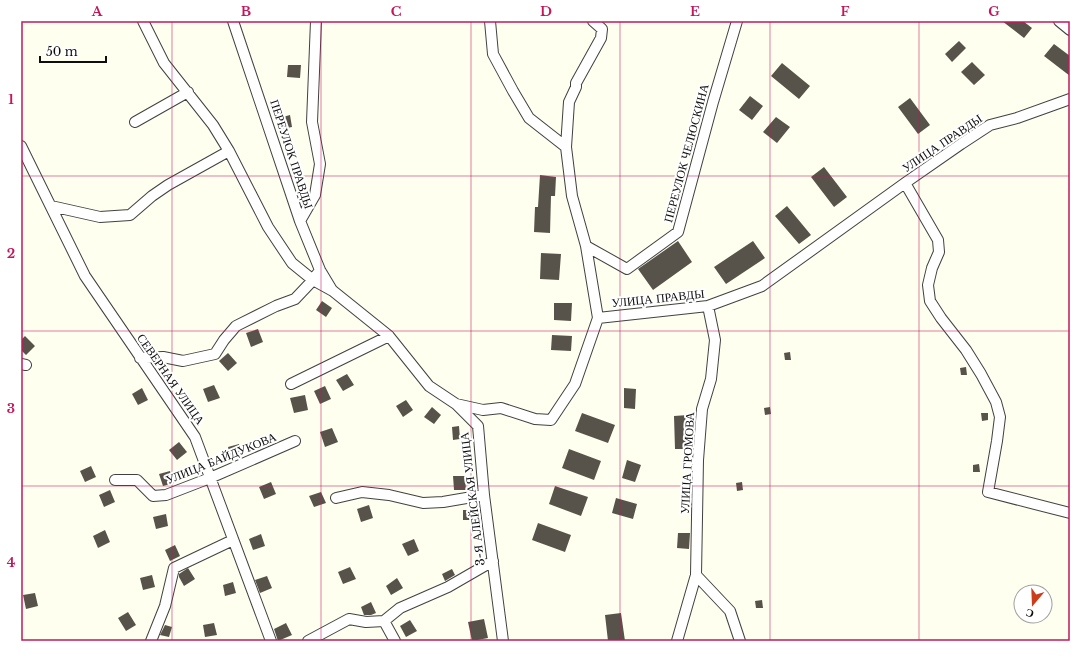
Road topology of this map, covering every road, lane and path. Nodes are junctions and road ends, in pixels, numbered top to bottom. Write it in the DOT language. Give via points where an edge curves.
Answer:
graph roads {
  1 [pos="143,21"];
  2 [pos="233,21"];
  3 [pos="316,21"];
  4 [pos="490,21"];
  5 [pos="593,21"];
  6 [pos="737,21"];
  7 [pos="1059,21"];
  8 [pos="1070,30"];
  9 [pos="188,92"];
  10 [pos="1070,99"];
  11 [pos="135,122"];
  12 [pos="21,146"];
  13 [pos="566,147"];
  14 [pos="229,151"];
  15 [pos="905,183"];
  16 [pos="51,206"];
  17 [pos="300,221"];
  18 [pos="586,246"];
  19 [pos="320,270"];
  20 [pos="313,280"];
  21 [pos="333,291"];
  22 [pos="708,306"];
  23 [pos="598,318"];
  24 [pos="389,336"];
  25 [pos="140,358"];
  26 [pos="291,384"];
  27 [pos="456,404"];
  28 [pos="295,441"];
  29 [pos="210,478"];
  30 [pos="115,480"];
  31 [pos="484,495"];
  32 [pos="336,498"];
  33 [pos="1070,513"];
  34 [pos="233,540"];
  35 [pos="493,561"];
  36 [pos="696,575"];
  37 [pos="384,621"];
  38 [pos="151,641"];
  39 [pos="271,641"];
  40 [pos="308,641"];
  41 [pos="395,641"];
  42 [pos="503,641"];
  43 [pos="677,641"];
  44 [pos="740,641"];
  1 -- 9 [label="street" via="164,63"];
  2 -- 17 [label="street, ПЕРЕУЛОК ПРАВДЫ"];
  3 -- 17 [label="street" via="312,122 320,164 315,195"];
  4 -- 13 [label="street" via="493,54 529,118"];
  5 -- 13 [label="street, УЛИЦА ПРАВДЫ" via="602,29 601,38 576,83 569,102"];
  6 -- 18 [label="street, ПЕРЕУЛОК ЧЕЛЮСКИНА" via="678,232 627,269"];
  7 -- 8 [label="street"];
  9 -- 11 [label="street"];
  9 -- 14 [label="street" via="214,125"];
  10 -- 15 [label="street, УЛИЦА ПРАВДЫ" via="990,126"];
  12 -- 16 [label="street, СЕВЕРНАЯ УЛИЦА"];
  13 -- 18 [label="street, УЛИЦА ПРАВДЫ" via="572,196"];
  14 -- 16 [label="street" via="168,185 130,215 100,218"];
  14 -- 20 [label="street" via="272,233 292,262"];
  15 -- 22 [label="street, УЛИЦА ПРАВДЫ" via="762,286"];
  15 -- 33 [label="street" via="938,240 939,252 928,286 930,301 966,350 996,402 1000,417 988,492"];
  16 -- 25 [label="street, СЕВЕРНАЯ УЛИЦА" via="85,276"];
  17 -- 19 [label="street, ПЕРЕУЛОК ПРАВДЫ"];
  18 -- 23 [label="street, УЛИЦА ПРАВДЫ"];
  19 -- 20 [label="street"];
  19 -- 21 [label="street, ПЕРЕУЛОК ПРАВДЫ"];
  20 -- 21 [label="street"];
  20 -- 25 [label="street" via="295,299 236,326 216,354 182,361 163,357"];
  21 -- 24 [label="street"];
  22 -- 23 [label="street, УЛИЦА ПРАВДЫ"];
  22 -- 36 [label="street, УЛИЦА ГРОМОВА" via="715,340 711,379 702,409 698,460"];
  23 -- 27 [label="street" via="575,384 551,420 535,419 501,408 482,410"];
  24 -- 26 [label="street"];
  24 -- 27 [label="street" via="428,386"];
  25 -- 29 [label="street, СЕВЕРНАЯ УЛИЦА" via="195,437"];
  27 -- 31 [label="street, 3-Я АЛЕЙСКАЯ УЛИЦА" via="478,426"];
  28 -- 29 [label="street, УЛИЦА БАЙДУКОВА"];
  29 -- 30 [label="street, УЛИЦА БАЙДУКОВА" via="166,495 153,496 136,480"];
  29 -- 34 [label="street, СЕВЕРНАЯ УЛИЦА"];
  31 -- 32 [label="street" via="423,503 362,492"];
  31 -- 35 [label="street, 3-Я АЛЕЙСКАЯ УЛИЦА"];
  34 -- 38 [label="street" via="174,568 165,606"];
  34 -- 39 [label="street, СЕВЕРНАЯ УЛИЦА"];
  35 -- 37 [label="street" via="448,587 400,608"];
  35 -- 42 [label="street, 3-Я АЛЕЙСКАЯ УЛИЦА"];
  36 -- 43 [label="street, УЛИЦА ГРОМОВА"];
  36 -- 44 [label="street" via="730,611"];
  37 -- 40 [label="street" via="366,622 349,619"];
  37 -- 41 [label="street"];
}
